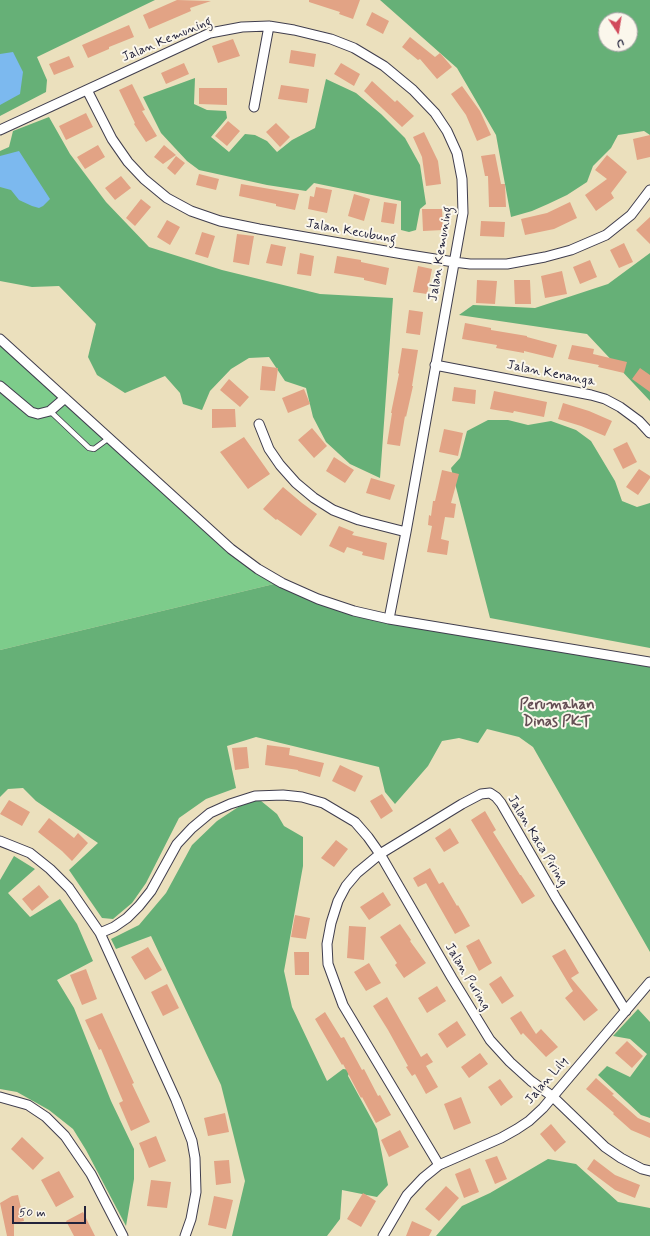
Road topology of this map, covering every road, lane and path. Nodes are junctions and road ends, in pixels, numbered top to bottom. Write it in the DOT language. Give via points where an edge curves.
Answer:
graph roads {
  1 [pos="269,26"];
  2 [pos="86,90"];
  3 [pos="254,107"];
  4 [pos="0,130"];
  5 [pos="650,190"];
  6 [pos="454,262"];
  7 [pos="0,339"];
  8 [pos="435,365"];
  9 [pos="0,386"];
  10 [pos="65,398"];
  11 [pos="50,411"];
  12 [pos="259,424"];
  13 [pos="650,433"];
  14 [pos="109,438"];
  15 [pos="406,532"];
  16 [pos="389,619"];
  17 [pos="650,662"];
  18 [pos="0,841"];
  19 [pos="380,854"];
  20 [pos="100,933"];
  21 [pos="650,982"];
  22 [pos="626,1011"];
  23 [pos="552,1096"];
  24 [pos="0,1097"];
  25 [pos="439,1165"];
  26 [pos="650,1171"];
  27 [pos="123,1236"];
  28 [pos="185,1236"];
  29 [pos="383,1236"];
  1 -- 2 [label="street, Jalan Kemuning" via="242,27 210,33"];
  1 -- 3 [label="street"];
  1 -- 6 [label="street, Jalan Kemuning" via="332,39 354,48 384,66 413,90 435,113 457,153 462,179 463,213"];
  2 -- 4 [label="street, Jalan Kemuning"];
  2 -- 6 [label="street, Jalan Kecubung" via="112,139 128,162 167,198 191,211 259,229"];
  5 -- 6 [label="street, Jalan Kecubung" via="631,215 606,235 571,250 507,264"];
  6 -- 8 [label="street, Jalan Kemuning"];
  7 -- 10 [label="street"];
  8 -- 13 [label="street, Jalan Kenanga" via="605,399 639,421"];
  8 -- 15 [label="street, Jalan Kemuning"];
  9 -- 11 [label="street" via="31,412 38,414"];
  10 -- 11 [label="street"];
  10 -- 14 [label="street"];
  11 -- 14 [label="lane" via="89,448 94,449"];
  12 -- 15 [label="street" via="269,449 280,465 314,498 333,510 353,518"];
  14 -- 16 [label="street" via="231,549 258,569 318,599"];
  15 -- 16 [label="street, Jalan Kemuning"];
  16 -- 17 [label="street"];
  18 -- 20 [label="street" via="30,853 50,868 69,888"];
  19 -- 20 [label="street, Jalan Puring" via="355,822 323,803 283,795 255,796 210,813 192,828 177,844 151,891 139,906 127,918"];
  19 -- 22 [label="street, Jalan Kaca Piring" via="481,794 490,793 501,803"];
  19 -- 23 [label="street, Jalan Puring" via="490,1040 531,1081"];
  19 -- 25 [label="street, Jalan Kaca Piring" via="356,873 338,901 327,944 328,964 343,1005"];
  20 -- 28 [label="street" via="192,1141 196,1192"];
  21 -- 22 [label="street, Jalan Lily"];
  22 -- 23 [label="street, Jalan Lily"];
  23 -- 25 [label="street, Jalan Lily" via="529,1121 516,1129"];
  23 -- 26 [label="street, Jalan Puring" via="605,1146 621,1158"];
  24 -- 27 [label="street" via="28,1106 46,1117 65,1136 91,1174"];
  25 -- 29 [label="street, Jalan Lily" via="407,1195"];
}
